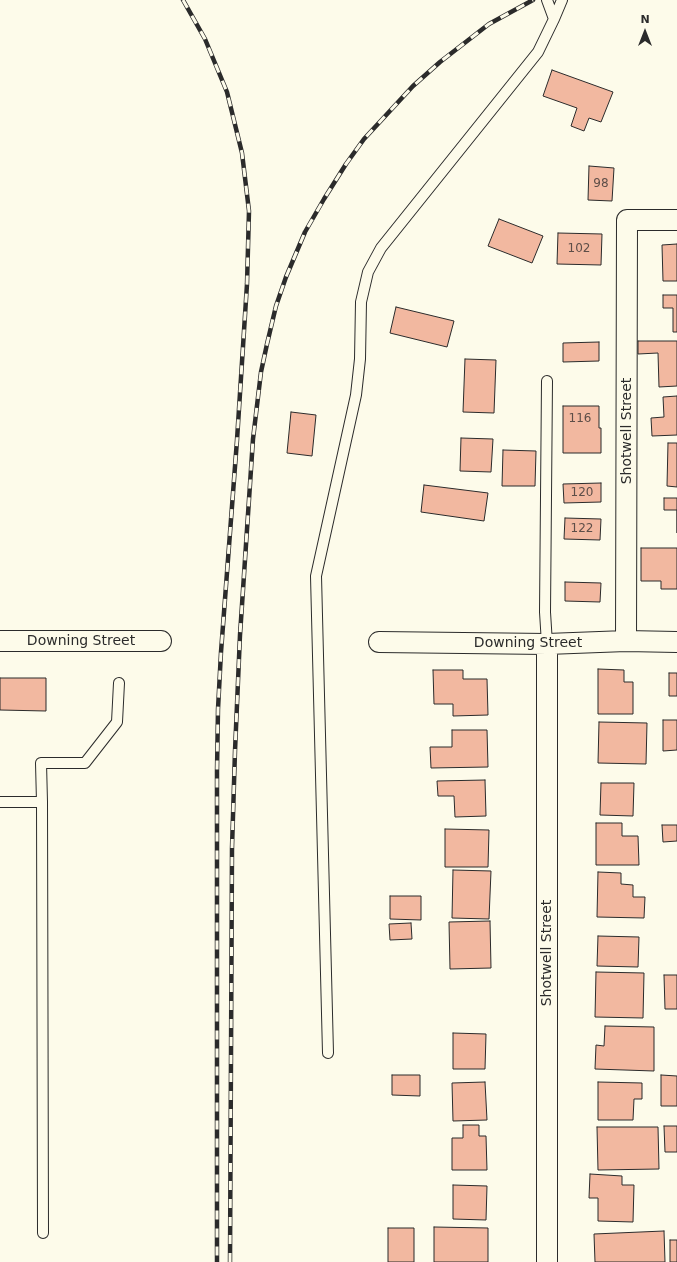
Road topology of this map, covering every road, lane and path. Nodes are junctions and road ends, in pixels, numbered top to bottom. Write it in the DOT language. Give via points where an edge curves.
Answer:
graph roads {
  1 [pos="547,0"];
  2 [pos="562,0"];
  3 [pos="554,19"];
  4 [pos="677,220"];
  5 [pos="547,381"];
  6 [pos="161,640"];
  7 [pos="0,641"];
  8 [pos="626,641"];
  9 [pos="379,642"];
  10 [pos="677,642"];
  11 [pos="547,644"];
  12 [pos="119,683"];
  13 [pos="0,802"];
  14 [pos="42,802"];
  15 [pos="328,1053"];
  16 [pos="43,1233"];
  17 [pos="547,1262"];
  1 -- 3 [label="lane"];
  2 -- 3 [label="lane"];
  3 -- 15 [label="lane" via="538,52 382,248 368,272 361,302 360,359 356,395 316,576"];
  4 -- 8 [label="street, Shotwell Street" via="627,220"];
  5 -- 11 [label="lane"];
  6 -- 7 [label="street, Downing Street"];
  8 -- 10 [label="street, Downing Street"];
  8 -- 11 [label="street, Downing Street"];
  9 -- 11 [label="street, Downing Street"];
  11 -- 17 [label="street, Shotwell Street"];
  12 -- 14 [label="lane" via="117,722 85,763 41,763"];
  13 -- 14 [label="lane"];
  14 -- 16 [label="lane"];
}
